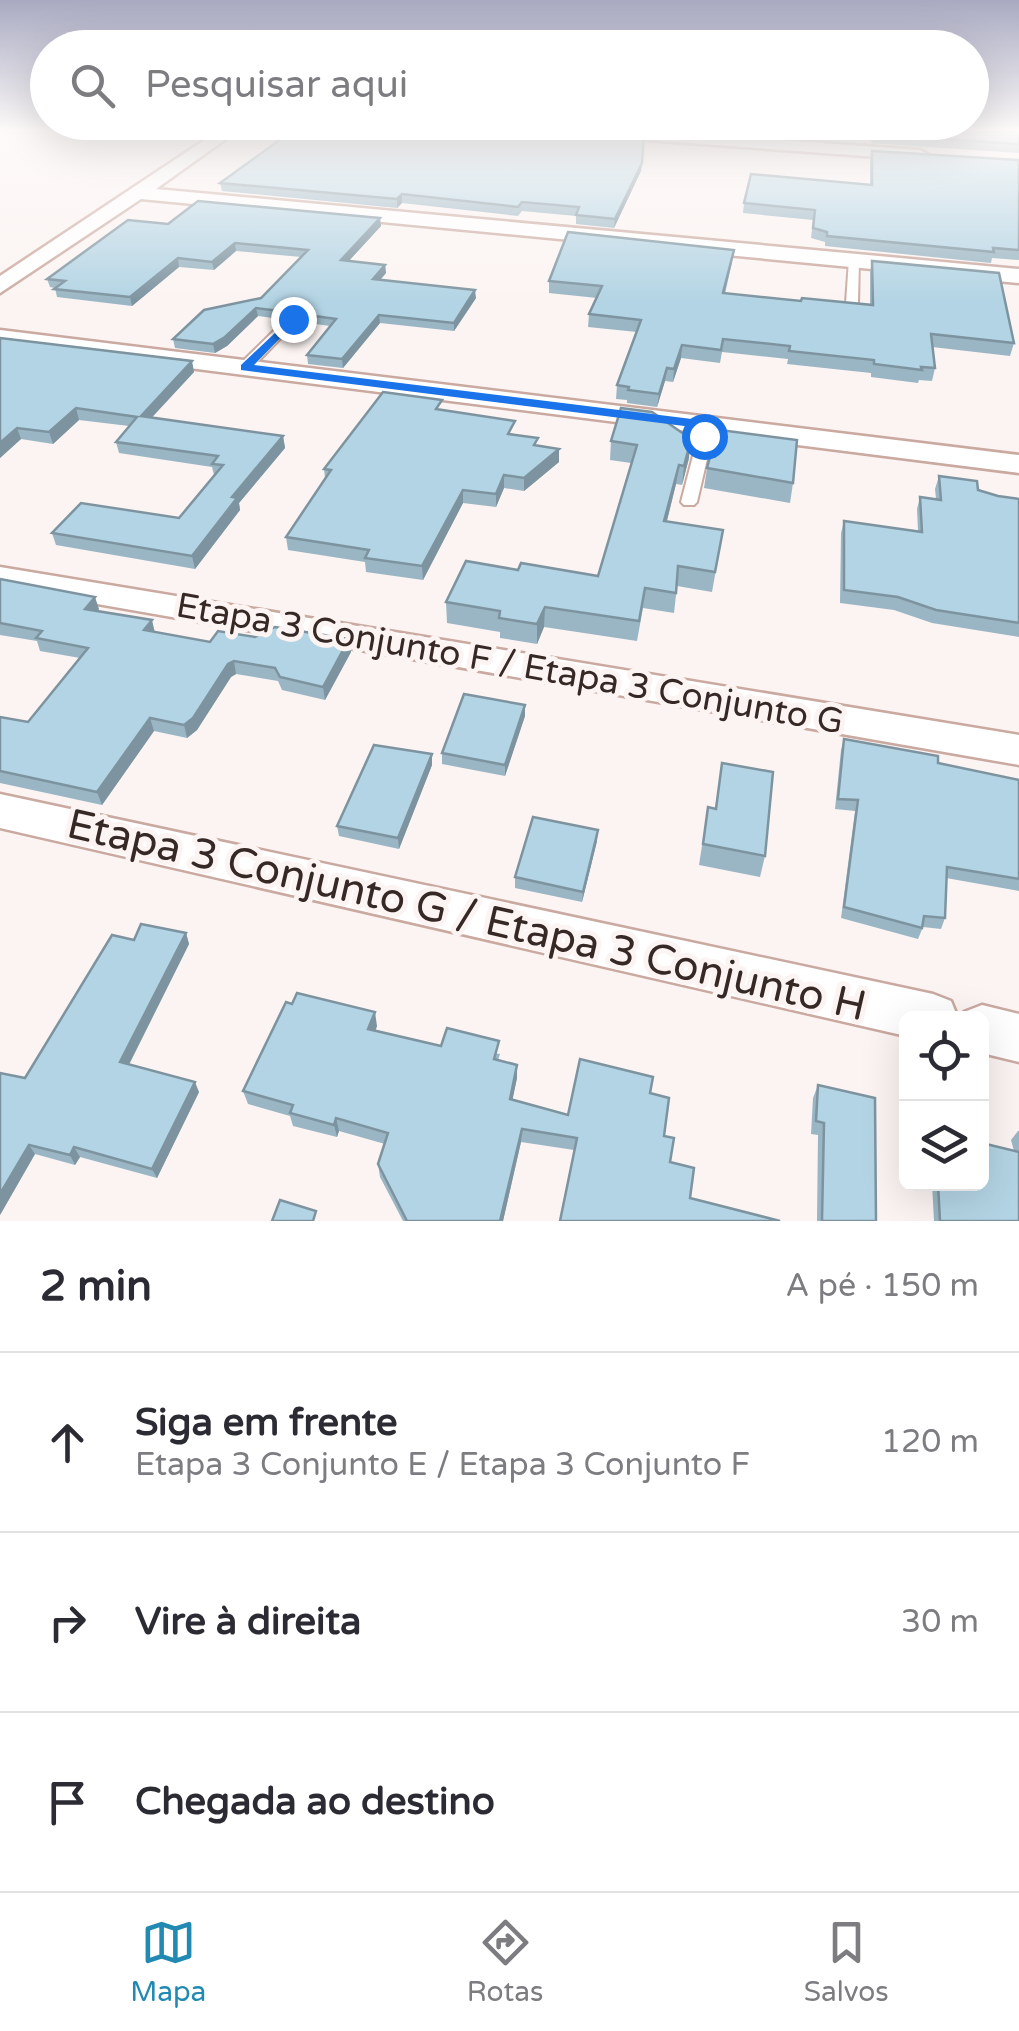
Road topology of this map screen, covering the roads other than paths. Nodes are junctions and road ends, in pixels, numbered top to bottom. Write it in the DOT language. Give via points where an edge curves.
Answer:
graph roads {
  1 [pos="144,188"];
  2 [pos="136,193"];
  3 [pos="854,260"];
  4 [pos="1019,276"];
  5 [pos="0,286"];
  6 [pos="852,303"];
  7 [pos="293,319"];
  8 [pos="0,337"];
  9 [pos="245,368"];
  10 [pos="708,425"];
  11 [pos="1019,464"];
  12 [pos="689,502"];
  13 [pos="0,577"];
  14 [pos="1019,750"];
  15 [pos="0,810"];
  16 [pos="902,1011"];
  17 [pos="989,1032"];
  18 [pos="1019,1038"];
  1 -- 2 [label="street"];
  2 -- 3 [label="street"];
  2 -- 5 [label="street"];
  3 -- 4 [label="street"];
  3 -- 6 [label="lane"];
  7 -- 9 [label="lane"];
  8 -- 9 [label="street"];
  9 -- 10 [label="street"];
  10 -- 11 [label="street"];
  10 -- 12 [label="lane"];
  13 -- 14 [label="street, Etapa 3 Conjunto F / Etapa 3 Conjunto G"];
  15 -- 16 [label="street, Etapa 3 Conjunto G / Etapa 3 Conjunto H"];
  17 -- 18 [label="street"];
}
